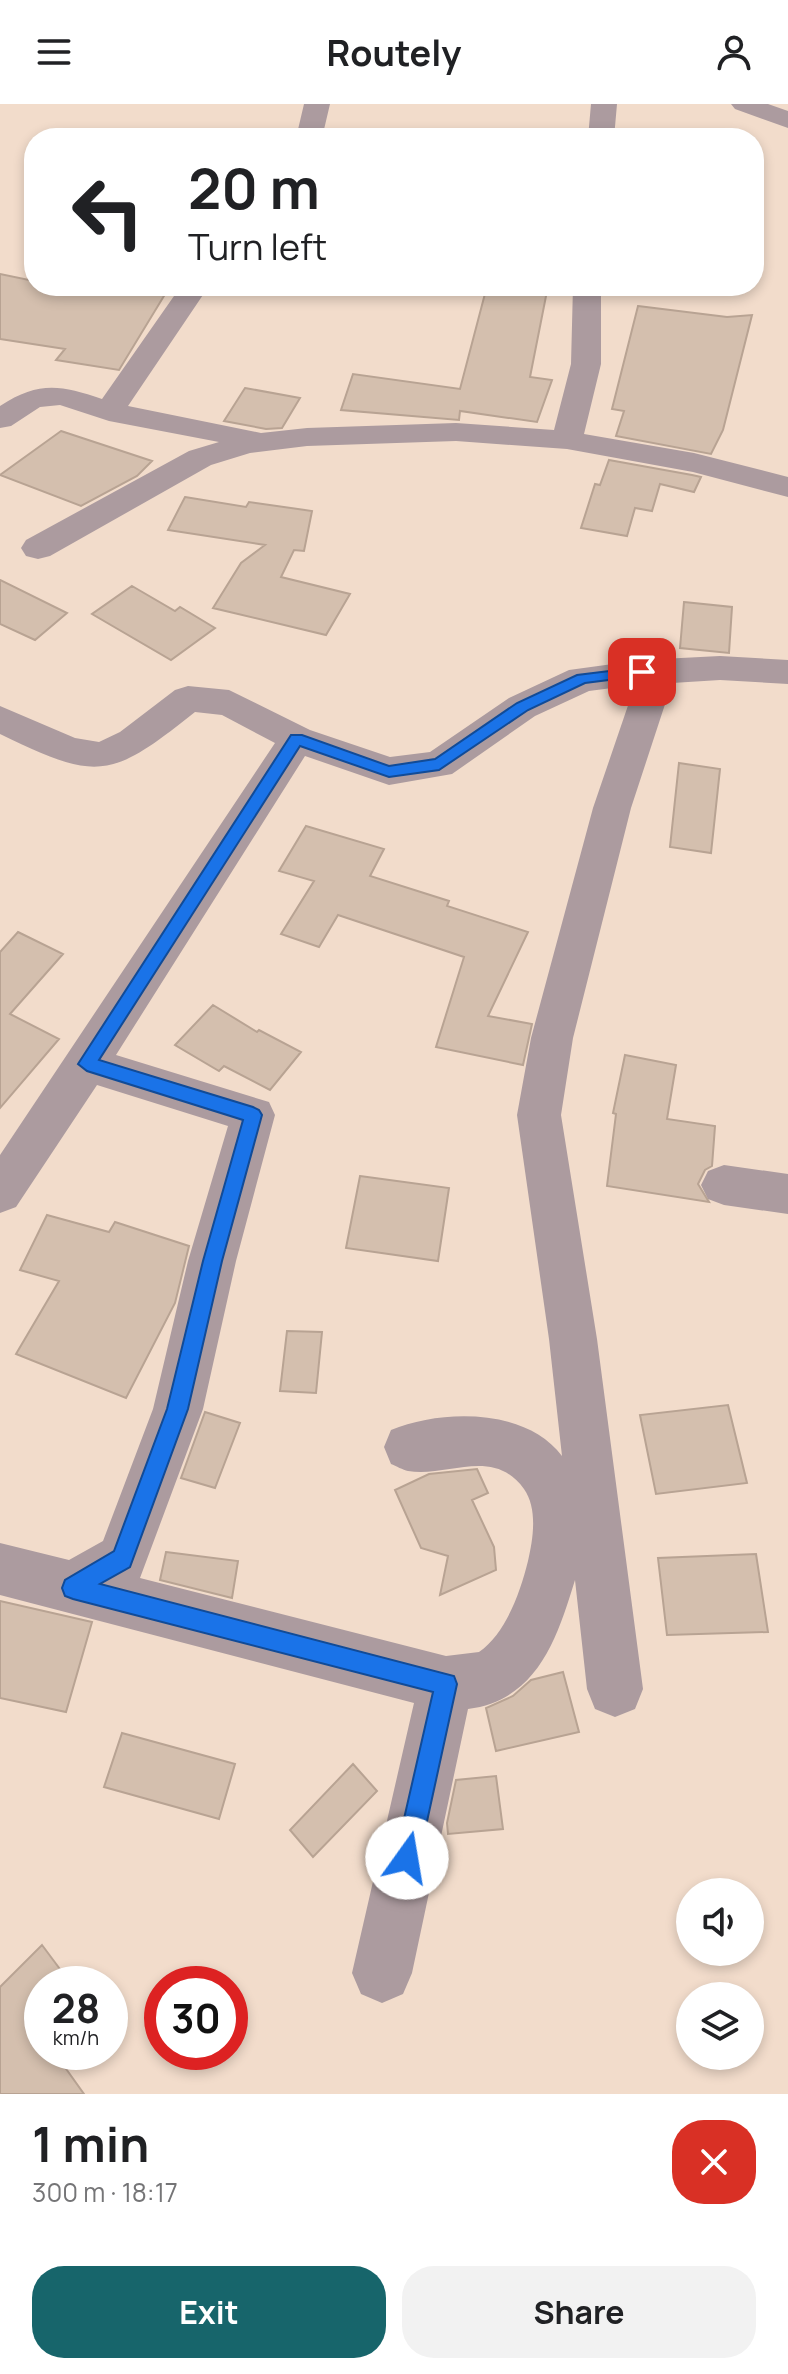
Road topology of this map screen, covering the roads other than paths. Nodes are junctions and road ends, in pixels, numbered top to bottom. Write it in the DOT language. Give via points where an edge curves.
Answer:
graph roads {
  1 [pos="317,104"];
  2 [pos="604,104"];
  3 [pos="744,104"];
  4 [pos="788,120"];
  5 [pos="311,128"];
  6 [pos="602,128"];
  7 [pos="188,296"];
  8 [pos="587,296"];
  9 [pos="109,412"];
  10 [pos="0,419"];
  11 [pos="567,440"];
  12 [pos="268,442"];
  13 [pos="788,487"];
  14 [pos="38,548"];
  15 [pos="658,671"];
  16 [pos="788,672"];
  17 [pos="0,719"];
  18 [pos="297,739"];
  19 [pos="87,1064"];
  20 [pos="724,1185"];
  21 [pos="0,1193"];
  22 [pos="788,1194"];
  23 [pos="409,1447"];
  24 [pos="0,1569"];
  25 [pos="73,1588"];
  26 [pos="446,1684"];
  27 [pos="615,1689"];
  28 [pos="382,1973"];
  1 -- 5 [label="street"];
  2 -- 6 [label="street"];
  3 -- 4 [label="street"];
  7 -- 9 [label="street"];
  8 -- 11 [label="street" via="586,364"];
  9 -- 10 [label="street" via="62,396 33,398"];
  9 -- 12 [label="street"];
  11 -- 12 [label="street" via="456,432"];
  11 -- 13 [label="street"];
  12 -- 14 [label="street" via="200,458"];
  15 -- 16 [label="street"];
  15 -- 18 [label="street" via="582,679 522,707 439,764 389,771"];
  15 -- 27 [label="street" via="612,808 552,1038 539,1115 573,1339"];
  17 -- 18 [label="street" via="59,745 100,755 123,747 188,699 229,703"];
  18 -- 19 [label="street"];
  19 -- 21 [label="street"];
  19 -- 25 [label="street" via="253,1115 178,1409 122,1559"];
  20 -- 22 [label="street"];
  23 -- 26 [label="street" via="465,1442 516,1449 537,1464 554,1489 560,1531 550,1584 530,1630 494,1675"];
  24 -- 25 [label="street"];
  25 -- 26 [label="street"];
  26 -- 28 [label="street"];
}
